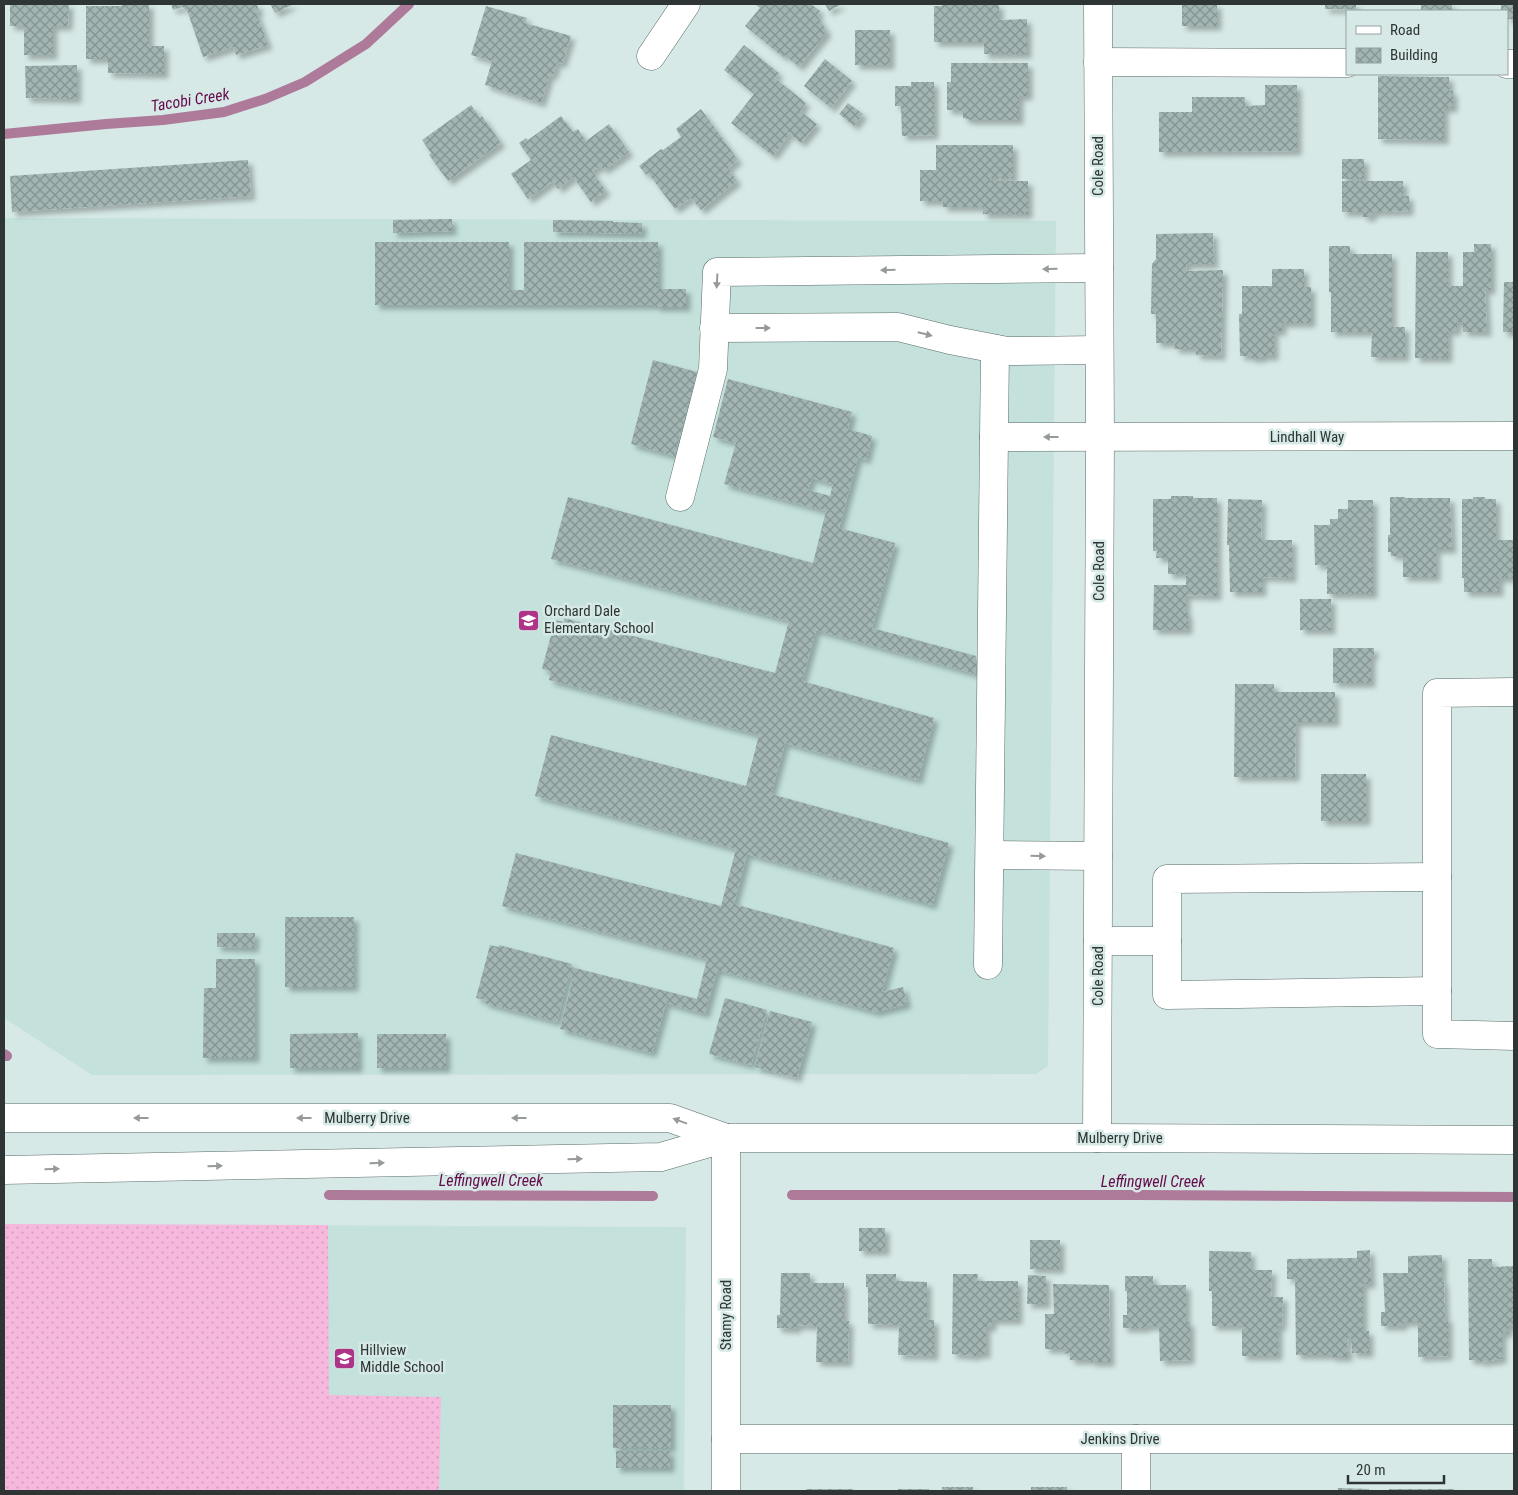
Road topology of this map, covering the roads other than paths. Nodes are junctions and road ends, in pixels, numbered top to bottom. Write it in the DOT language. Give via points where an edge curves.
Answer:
graph roads {
  1 [pos="686,4"];
  2 [pos="1098,4"];
  3 [pos="651,56"];
  4 [pos="1098,62"];
  5 [pos="1346,63"];
  6 [pos="1099,268"];
  7 [pos="714,328"];
  8 [pos="995,349"];
  9 [pos="1099,350"];
  10 [pos="1514,436"];
  11 [pos="994,437"];
  12 [pos="1100,437"];
  13 [pos="680,497"];
  14 [pos="1514,692"];
  15 [pos="990,855"];
  16 [pos="1098,856"];
  17 [pos="1437,877"];
  18 [pos="1098,940"];
  19 [pos="1168,940"];
  20 [pos="988,965"];
  21 [pos="1437,992"];
  22 [pos="1514,1036"];
  23 [pos="4,1118"];
  24 [pos="726,1138"];
  25 [pos="1097,1138"];
  26 [pos="1514,1140"];
  27 [pos="4,1170"];
  28 [pos="1136,1438"];
  29 [pos="1514,1438"];
  30 [pos="726,1439"];
  31 [pos="726,1491"];
  32 [pos="1136,1491"];
  1 -- 3 [label="street"];
  2 -- 4 [label="street, Cole Road"];
  4 -- 5 [label="street"];
  4 -- 6 [label="street, Cole Road"];
  6 -- 7 [label="street, one-way" via="717,272"];
  6 -- 9 [label="street, Cole Road"];
  7 -- 8 [label="street, one-way" via="898,327"];
  7 -- 13 [label="street" via="713,369"];
  8 -- 9 [label="street"];
  8 -- 11 [label="street"];
  9 -- 12 [label="street, Cole Road"];
  10 -- 12 [label="street, Lindhall Way"];
  12 -- 11 [label="street, Lindhall Way, one-way"];
  11 -- 15 [label="street"];
  12 -- 16 [label="street, Cole Road"];
  14 -- 17 [label="street" via="1437,693"];
  15 -- 16 [label="street, one-way"];
  15 -- 20 [label="street"];
  16 -- 18 [label="street, Cole Road"];
  17 -- 19 [label="street" via="1168,879"];
  17 -- 21 [label="street"];
  18 -- 19 [label="street"];
  18 -- 25 [label="street, Cole Road"];
  19 -- 21 [label="street" via="1168,995"];
  21 -- 22 [label="street" via="1437,1034"];
  24 -- 23 [label="street, Mulberry Drive, one-way" via="670,1118"];
  24 -- 25 [label="street, Mulberry Drive"];
  27 -- 24 [label="street, Mulberry Drive, one-way" via="661,1157"];
  24 -- 30 [label="street, Stamy Road"];
  25 -- 26 [label="street, Mulberry Drive"];
  28 -- 29 [label="street, Jenkins Drive"];
  28 -- 30 [label="street, Jenkins Drive"];
  28 -- 32 [label="street"];
  30 -- 31 [label="street, Stamy Road"];
}
